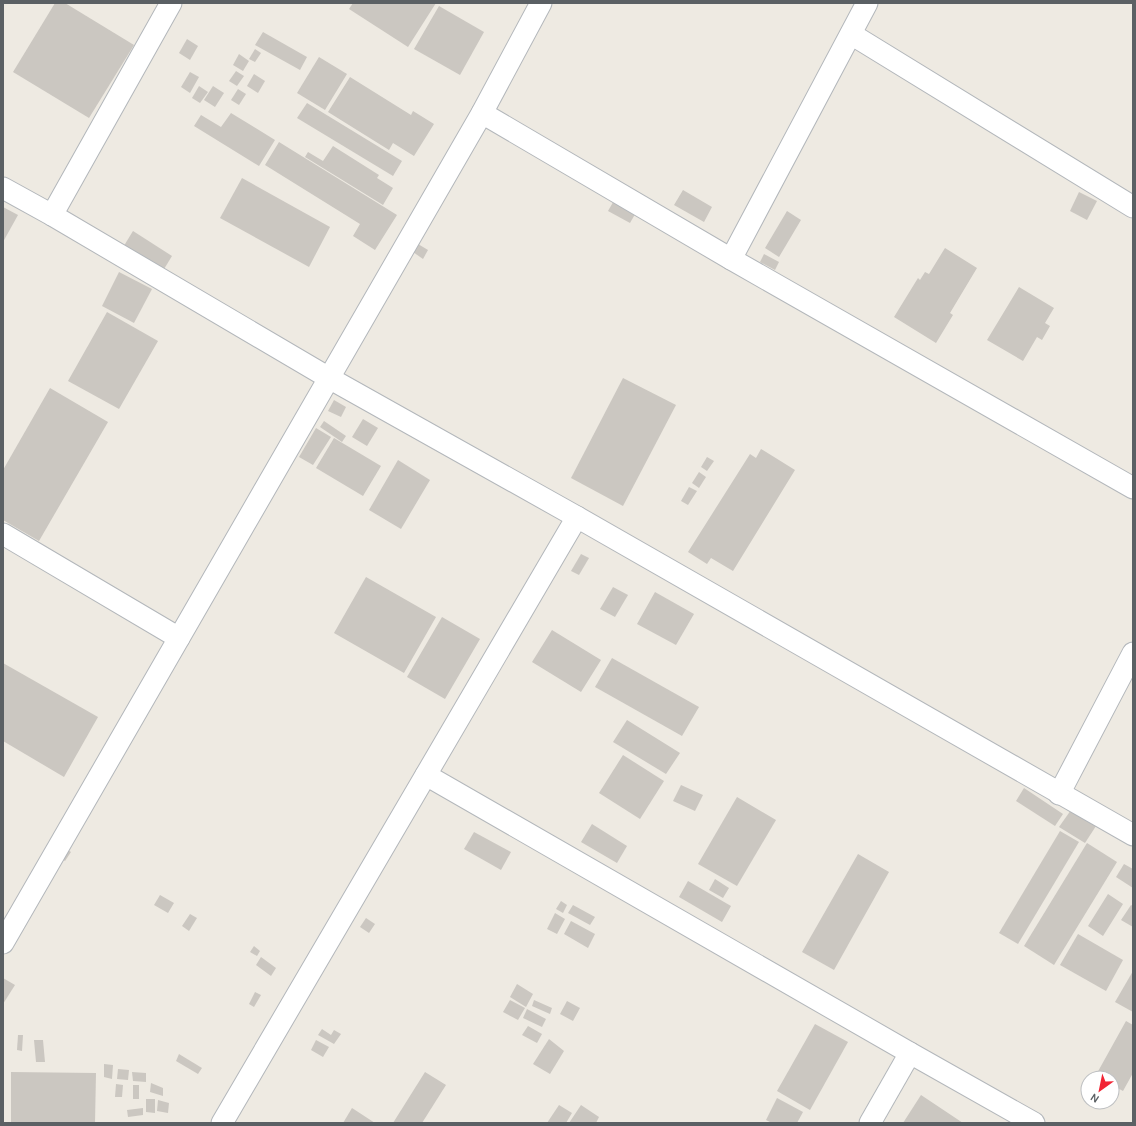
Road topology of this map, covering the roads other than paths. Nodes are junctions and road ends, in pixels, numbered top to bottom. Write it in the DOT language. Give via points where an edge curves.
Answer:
graph roads {
  1 [pos="171,3"];
  2 [pos="541,3"];
  3 [pos="867,3"];
  4 [pos="851,34"];
  5 [pos="482,113"];
  6 [pos="3,188"];
  7 [pos="1133,207"];
  8 [pos="52,215"];
  9 [pos="731,259"];
  10 [pos="329,378"];
  11 [pos="1133,488"];
  12 [pos="577,517"];
  13 [pos="3,534"];
  14 [pos="179,638"];
  15 [pos="1133,653"];
  16 [pos="426,774"];
  17 [pos="1059,794"];
  18 [pos="1133,836"];
  19 [pos="3,943"];
  20 [pos="910,1053"];
  21 [pos="222,1123"];
  22 [pos="870,1123"];
  23 [pos="1034,1123"];
  1 -- 8 [label="street"];
  2 -- 5 [label="street"];
  3 -- 4 [label="street"];
  4 -- 7 [label="street"];
  4 -- 9 [label="street"];
  5 -- 9 [label="street"];
  5 -- 10 [label="street"];
  6 -- 8 [label="street"];
  8 -- 10 [label="street"];
  9 -- 11 [label="street"];
  10 -- 12 [label="street"];
  10 -- 14 [label="street"];
  12 -- 16 [label="street"];
  12 -- 17 [label="street"];
  13 -- 14 [label="street"];
  14 -- 19 [label="street"];
  15 -- 17 [label="street"];
  16 -- 20 [label="street"];
  16 -- 21 [label="street"];
  17 -- 18 [label="street"];
  20 -- 22 [label="street"];
  20 -- 23 [label="street"];
}
